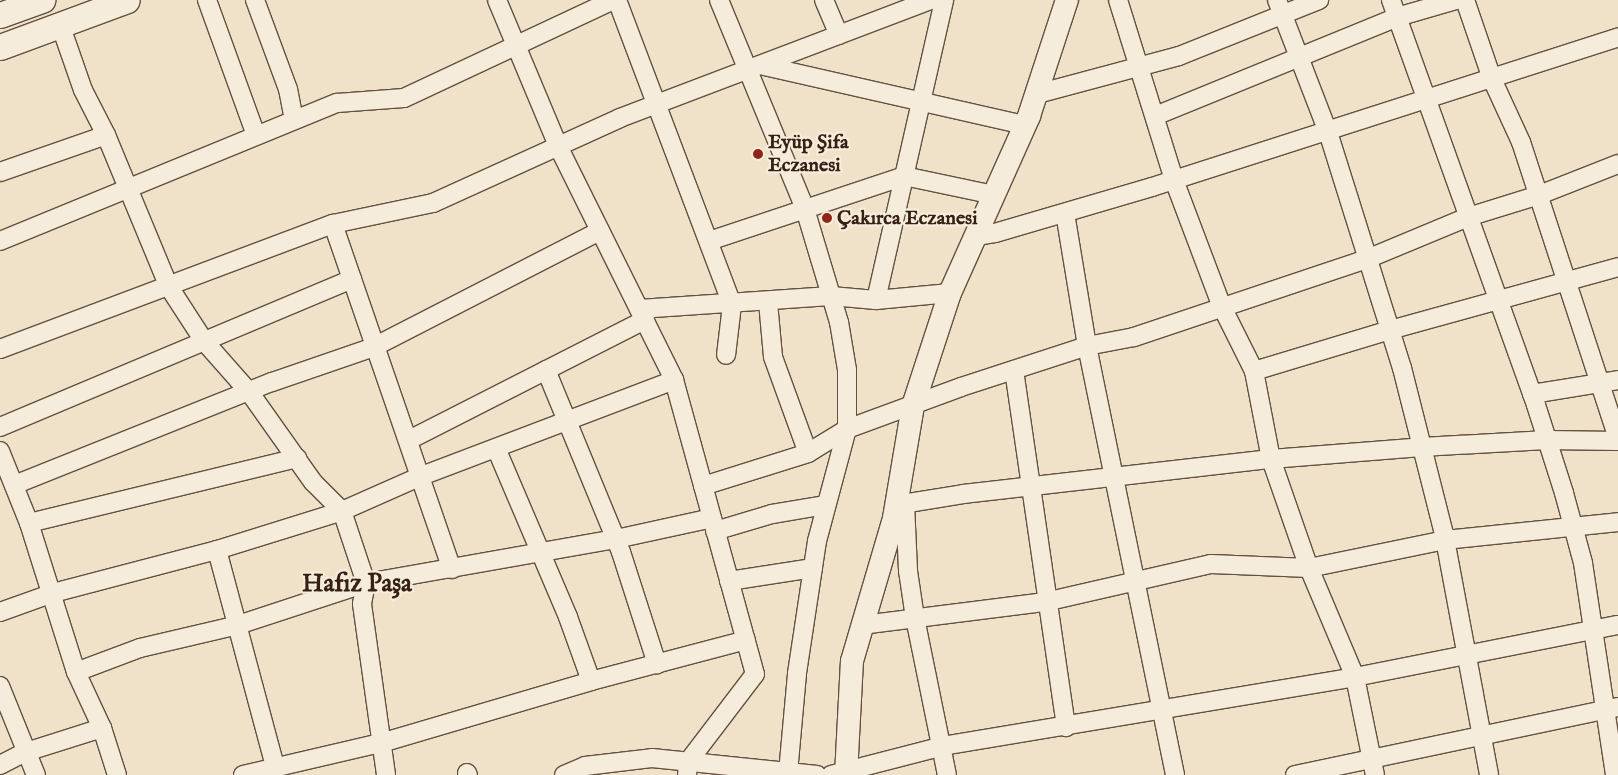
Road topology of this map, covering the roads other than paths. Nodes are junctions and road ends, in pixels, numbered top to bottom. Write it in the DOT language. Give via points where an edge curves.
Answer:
graph roads {
  1 [pos="42,0"];
  2 [pos="127,0"];
  3 [pos="207,0"];
  4 [pos="255,0"];
  5 [pos="498,0"];
  6 [pos="615,0"];
  7 [pos="719,0"];
  8 [pos="824,0"];
  9 [pos="930,0"];
  10 [pos="944,0"];
  11 [pos="1067,0"];
  12 [pos="1118,0"];
  13 [pos="1320,0"];
  14 [pos="1391,0"];
  15 [pos="1456,0"];
  16 [pos="1465,0"];
  17 [pos="1280,7"];
  18 [pos="0,15"];
  19 [pos="1397,17"];
  20 [pos="60,24"];
  21 [pos="839,35"];
  22 [pos="1618,37"];
  23 [pos="516,43"];
  24 [pos="0,46"];
  25 [pos="1298,55"];
  26 [pos="753,67"];
  27 [pos="1140,67"];
  28 [pos="1492,79"];
  29 [pos="1036,94"];
  30 [pos="921,100"];
  31 [pos="1426,101"];
  32 [pos="656,104"];
  33 [pos="1155,116"];
  34 [pos="294,119"];
  35 [pos="1025,125"];
  36 [pos="1328,132"];
  37 [pos="106,135"];
  38 [pos="256,135"];
  39 [pos="558,146"];
  40 [pos="1618,164"];
  41 [pos="0,172"];
  42 [pos="904,176"];
  43 [pos="1174,180"];
  44 [pos="126,190"];
  45 [pos="994,195"];
  46 [pos="1539,195"];
  47 [pos="805,209"];
  48 [pos="1065,213"];
  49 [pos="1468,217"];
  50 [pos="333,224"];
  51 [pos="600,231"];
  52 [pos="976,236"];
  53 [pos="0,241"];
  54 [pos="709,241"];
  55 [pos="1367,258"];
  56 [pos="1618,267"];
  57 [pos="352,279"];
  58 [pos="1567,280"];
  59 [pos="168,287"];
  60 [pos="950,293"];
  61 [pos="831,296"];
  62 [pos="876,300"];
  63 [pos="1498,300"];
  64 [pos="768,302"];
  65 [pos="732,304"];
  66 [pos="1222,307"];
  67 [pos="642,315"];
  68 [pos="1390,330"];
  69 [pos="204,341"];
  70 [pos="1087,346"];
  71 [pos="374,347"];
  72 [pos="0,349"];
  73 [pos="726,355"];
  74 [pos="546,370"];
  75 [pos="1014,370"];
  76 [pos="1254,371"];
  77 [pos="674,380"];
  78 [pos="1618,380"];
  79 [pos="1601,384"];
  80 [pos="250,393"];
  81 [pos="1532,394"];
  82 [pos="913,406"];
  83 [pos="567,421"];
  84 [pos="0,427"];
  85 [pos="847,429"];
  86 [pos="409,440"];
  87 [pos="1547,440"];
  88 [pos="1618,440"];
  89 [pos="1422,446"];
  90 [pos="496,448"];
  91 [pos="0,451"];
  92 [pos="808,452"];
  93 [pos="297,458"];
  94 [pos="1271,459"];
  95 [pos="1113,476"];
  96 [pos="419,477"];
  97 [pos="14,485"];
  98 [pos="703,486"];
  99 [pos="1032,486"];
  100 [pos="901,504"];
  101 [pos="826,505"];
  102 [pos="342,511"];
  103 [pos="1618,522"];
  104 [pos="29,524"];
  105 [pos="714,525"];
  106 [pos="1572,525"];
  107 [pos="616,539"];
  108 [pos="1445,540"];
  109 [pos="217,550"];
  110 [pos="539,553"];
  111 [pos="813,568"];
  112 [pos="1309,568"];
  113 [pos="452,569"];
  114 [pos="729,581"];
  115 [pos="1135,582"];
  116 [pos="366,583"];
  117 [pos="53,592"];
  118 [pos="1045,602"];
  119 [pos="0,612"];
  120 [pos="915,618"];
  121 [pos="238,625"];
  122 [pos="862,625"];
  123 [pos="1618,625"];
  124 [pos="1592,630"];
  125 [pos="746,640"];
  126 [pos="1467,656"];
  127 [pos="657,664"];
  128 [pos="76,672"];
  129 [pos="1355,678"];
  130 [pos="591,681"];
  131 [pos="0,686"];
  132 [pos="1611,708"];
  133 [pos="1162,711"];
  134 [pos="1066,726"];
  135 [pos="102,728"];
  136 [pos="1482,734"];
  137 [pos="381,743"];
  138 [pos="943,746"];
  139 [pos="26,752"];
  140 [pos="0,765"];
  141 [pos="275,767"];
  142 [pos="1373,767"];
  143 [pos="688,768"];
  144 [pos="585,771"];
  145 [pos="788,772"];
  146 [pos="841,774"];
  147 [pos="36,775"];
  148 [pos="116,775"];
  149 [pos="243,775"];
  150 [pos="386,775"];
  151 [pos="564,775"];
  152 [pos="817,775"];
  153 [pos="947,775"];
  154 [pos="1175,775"];
  155 [pos="1295,775"];
  156 [pos="1489,775"];
  157 [pos="1614,775"];
  1 -- 18 [label="main road"];
  2 -- 20 [label="main road"];
  3 -- 38 [label="street"];
  4 -- 34 [label="street" via="288,90"];
  5 -- 23 [label="street"];
  6 -- 23 [label="street"];
  6 -- 32 [label="street"];
  7 -- 26 [label="street"];
  8 -- 21 [label="street"];
  9 -- 21 [label="street"];
  10 -- 30 [label="street"];
  11 -- 29 [label="street"];
  12 -- 27 [label="street"];
  13 -- 17 [label="street"];
  14 -- 19 [label="street"];
  15 -- 19 [label="street"];
  16 -- 28 [label="street"];
  17 -- 25 [label="street"];
  17 -- 27 [label="street" via="1179,56"];
  19 -- 25 [label="street"];
  19 -- 31 [label="street"];
  20 -- 24 [label="main road"];
  20 -- 37 [label="street" via="82,90"];
  21 -- 26 [label="street"];
  22 -- 28 [label="street"];
  23 -- 34 [label="street" via="404,98 337,102"];
  23 -- 39 [label="street"];
  25 -- 33 [label="street"];
  25 -- 36 [label="street"];
  26 -- 30 [label="street"];
  26 -- 32 [label="street"];
  26 -- 47 [label="street"];
  27 -- 29 [label="street"];
  27 -- 33 [label="street"];
  28 -- 31 [label="street"];
  28 -- 46 [label="street"];
  29 -- 35 [label="street"];
  30 -- 35 [label="street"];
  30 -- 42 [label="street"];
  31 -- 36 [label="street"];
  31 -- 49 [label="street"];
  32 -- 39 [label="street"];
  32 -- 54 [label="street"];
  33 -- 43 [label="street"];
  34 -- 38 [label="street"];
  35 -- 45 [label="street"];
  36 -- 43 [label="street"];
  36 -- 55 [label="street"];
  37 -- 41 [label="street"];
  37 -- 44 [label="street"];
  38 -- 44 [label="street"];
  39 -- 50 [label="street" via="433,203"];
  39 -- 51 [label="street"];
  40 -- 46 [label="street"];
  42 -- 45 [label="street"];
  42 -- 47 [label="street"];
  42 -- 62 [label="street"];
  43 -- 48 [label="street"];
  43 -- 66 [label="street"];
  44 -- 53 [label="street"];
  44 -- 59 [label="street"];
  45 -- 52 [label="street"];
  46 -- 49 [label="street"];
  46 -- 58 [label="street"];
  47 -- 54 [label="street"];
  47 -- 61 [label="street"];
  48 -- 52 [label="street"];
  48 -- 70 [label="street"];
  49 -- 55 [label="street"];
  49 -- 63 [label="street"];
  50 -- 57 [label="street"];
  50 -- 59 [label="street"];
  51 -- 67 [label="street"];
  51 -- 71 [label="street"];
  52 -- 60 [label="street"];
  54 -- 65 [label="street"];
  55 -- 66 [label="street"];
  55 -- 68 [label="street"];
  56 -- 58 [label="street"];
  57 -- 69 [label="street"];
  57 -- 71 [label="street"];
  58 -- 63 [label="street"];
  58 -- 79 [label="street"];
  59 -- 69 [label="street"];
  59 -- 72 [label="street"];
  60 -- 62 [label="street"];
  60 -- 82 [label="street"];
  61 -- 62 [label="street"];
  61 -- 64 [label="street"];
  61 -- 85 [label="street" via="847,370"];
  63 -- 68 [label="street"];
  63 -- 81 [label="street"];
  64 -- 65 [label="street"];
  64 -- 92 [label="street" via="773,357"];
  65 -- 67 [label="street"];
  65 -- 73 [label="street"];
  66 -- 70 [label="street" via="1134,337"];
  66 -- 76 [label="street"];
  67 -- 74 [label="street"];
  67 -- 77 [label="street"];
  68 -- 76 [label="street"];
  68 -- 89 [label="street"];
  69 -- 80 [label="street"];
  69 -- 84 [label="street"];
  70 -- 75 [label="street"];
  70 -- 95 [label="street"];
  71 -- 80 [label="street"];
  71 -- 86 [label="street"];
  74 -- 83 [label="street"];
  74 -- 86 [label="street"];
  75 -- 82 [label="street"];
  75 -- 99 [label="street"];
  76 -- 94 [label="street"];
  77 -- 83 [label="street"];
  77 -- 98 [label="street"];
  78 -- 79 [label="street"];
  79 -- 81 [label="street"];
  79 -- 88 [label="street"];
  80 -- 93 [label="street"];
  80 -- 97 [label="street"];
  81 -- 87 [label="street"];
  82 -- 85 [label="street"];
  82 -- 100 [label="street"];
  83 -- 90 [label="street"];
  83 -- 107 [label="street"];
  85 -- 92 [label="street"];
  85 -- 101 [label="street"];
  86 -- 96 [label="street"];
  87 -- 88 [label="street"];
  87 -- 89 [label="street"];
  87 -- 106 [label="street"];
  89 -- 94 [label="street"];
  89 -- 108 [label="street"];
  90 -- 96 [label="street"];
  90 -- 110 [label="street"];
  91 -- 97 [label="street"];
  92 -- 98 [label="street"];
  93 -- 102 [label="street" via="314,482"];
  93 -- 104 [label="street"];
  94 -- 95 [label="street"];
  94 -- 112 [label="street"];
  95 -- 99 [label="street"];
  95 -- 115 [label="street"];
  96 -- 102 [label="street"];
  96 -- 113 [label="street"];
  97 -- 104 [label="street"];
  98 -- 105 [label="street"];
  99 -- 100 [label="street"];
  99 -- 118 [label="street"];
  100 -- 120 [label="street"];
  100 -- 122 [label="street"];
  101 -- 105 [label="street"];
  101 -- 111 [label="street"];
  102 -- 109 [label="street"];
  102 -- 116 [label="street"];
  103 -- 106 [label="street"];
  104 -- 117 [label="street"];
  105 -- 107 [label="street"];
  105 -- 114 [label="street"];
  106 -- 108 [label="street"];
  106 -- 124 [label="street" via="1583,563"];
  107 -- 110 [label="street"];
  107 -- 127 [label="street"];
  108 -- 112 [label="street"];
  108 -- 126 [label="street"];
  109 -- 117 [label="street"];
  109 -- 121 [label="street"];
  110 -- 113 [label="street"];
  110 -- 130 [label="street" via="568,617"];
  111 -- 114 [label="street"];
  111 -- 145 [label="street"];
  112 -- 115 [label="street" via="1211,564"];
  112 -- 129 [label="street"];
  113 -- 116 [label="street"];
  114 -- 125 [label="street"];
  115 -- 118 [label="street"];
  115 -- 133 [label="street"];
  116 -- 121 [label="street"];
  116 -- 137 [label="street" via="362,604"];
  117 -- 119 [label="street"];
  117 -- 128 [label="street"];
  118 -- 120 [label="street"];
  118 -- 134 [label="street"];
  120 -- 122 [label="street"];
  120 -- 138 [label="street"];
  121 -- 128 [label="street" via="140,648"];
  121 -- 141 [label="street"];
  122 -- 146 [label="street" via="852,661"];
  123 -- 124 [label="street"];
  124 -- 126 [label="street"];
  124 -- 132 [label="street"];
  125 -- 127 [label="street"];
  125 -- 143 [label="street" via="755,674"];
  126 -- 129 [label="street"];
  126 -- 136 [label="street"];
  127 -- 130 [label="street"];
  128 -- 135 [label="street"];
  129 -- 133 [label="street"];
  129 -- 142 [label="street"];
  130 -- 137 [label="street"];
  131 -- 139 [label="street"];
  132 -- 136 [label="street"];
  132 -- 157 [label="street"];
  133 -- 134 [label="street"];
  133 -- 154 [label="street"];
  134 -- 138 [label="street"];
  135 -- 139 [label="street"];
  135 -- 148 [label="street"];
  136 -- 142 [label="street"];
  136 -- 156 [label="street"];
  137 -- 141 [label="street"];
  137 -- 150 [label="street"];
  138 -- 146 [label="street"];
  138 -- 153 [label="street"];
  139 -- 140 [label="street"];
  139 -- 147 [label="street"];
  141 -- 149 [label="street"];
  142 -- 155 [label="street"];
  143 -- 144 [label="street" via="652,758"];
  143 -- 145 [label="street"];
  144 -- 151 [label="street"];
  145 -- 152 [label="street"];
}
